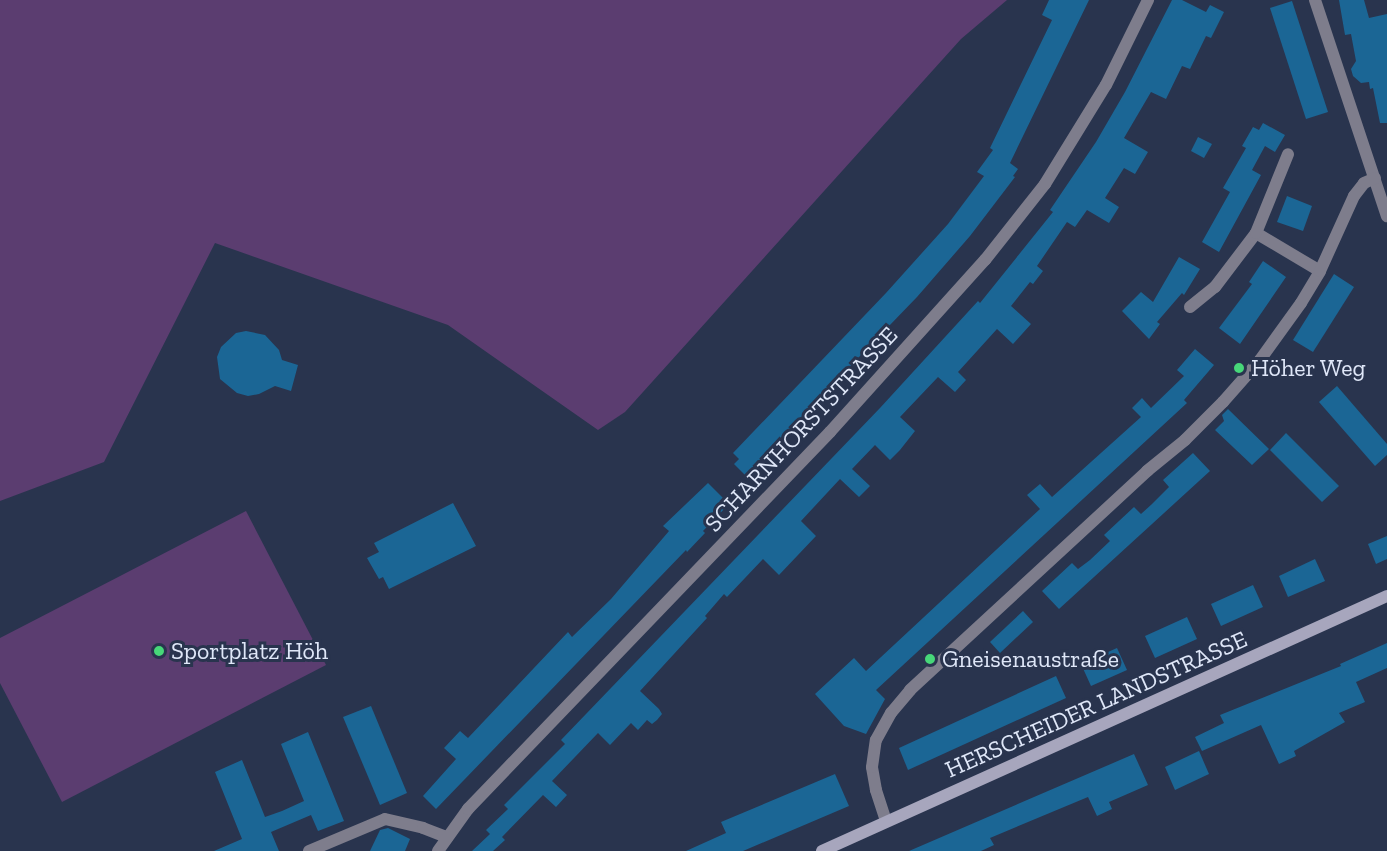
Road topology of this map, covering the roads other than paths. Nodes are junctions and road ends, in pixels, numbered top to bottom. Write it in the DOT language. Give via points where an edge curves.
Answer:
graph roads {
  1 [pos="1148,0"];
  2 [pos="1315,0"];
  3 [pos="1288,154"];
  4 [pos="1375,178"];
  5 [pos="1387,216"];
  6 [pos="1256,233"];
  7 [pos="1320,271"];
  8 [pos="1190,307"];
  9 [pos="1387,596"];
  10 [pos="886,821"];
  11 [pos="447,837"];
  12 [pos="309,851"];
  13 [pos="438,851"];
  14 [pos="822,851"];
  1 -- 11 [label="street, SCHARNHORSTSTRASSE" via="1106,85 1045,184 985,260 830,432 481,794"];
  2 -- 4 [label="street"];
  3 -- 6 [label="street"];
  4 -- 5 [label="street"];
  4 -- 7 [label="street" via="1364,183 1354,196"];
  6 -- 7 [label="street"];
  6 -- 8 [label="street" via="1215,287"];
  7 -- 10 [label="street" via="1271,345 1223,402 910,690 891,713 876,740 872,767"];
  9 -- 10 [label="main road, HERSCHEIDER LANDSTRASSE"];
  10 -- 14 [label="main road, HERSCHEIDER LANDSTRASSE"];
  11 -- 12 [label="street" via="385,819"];
  11 -- 13 [label="street, SCHARNHORSTSTRASSE"];
}
